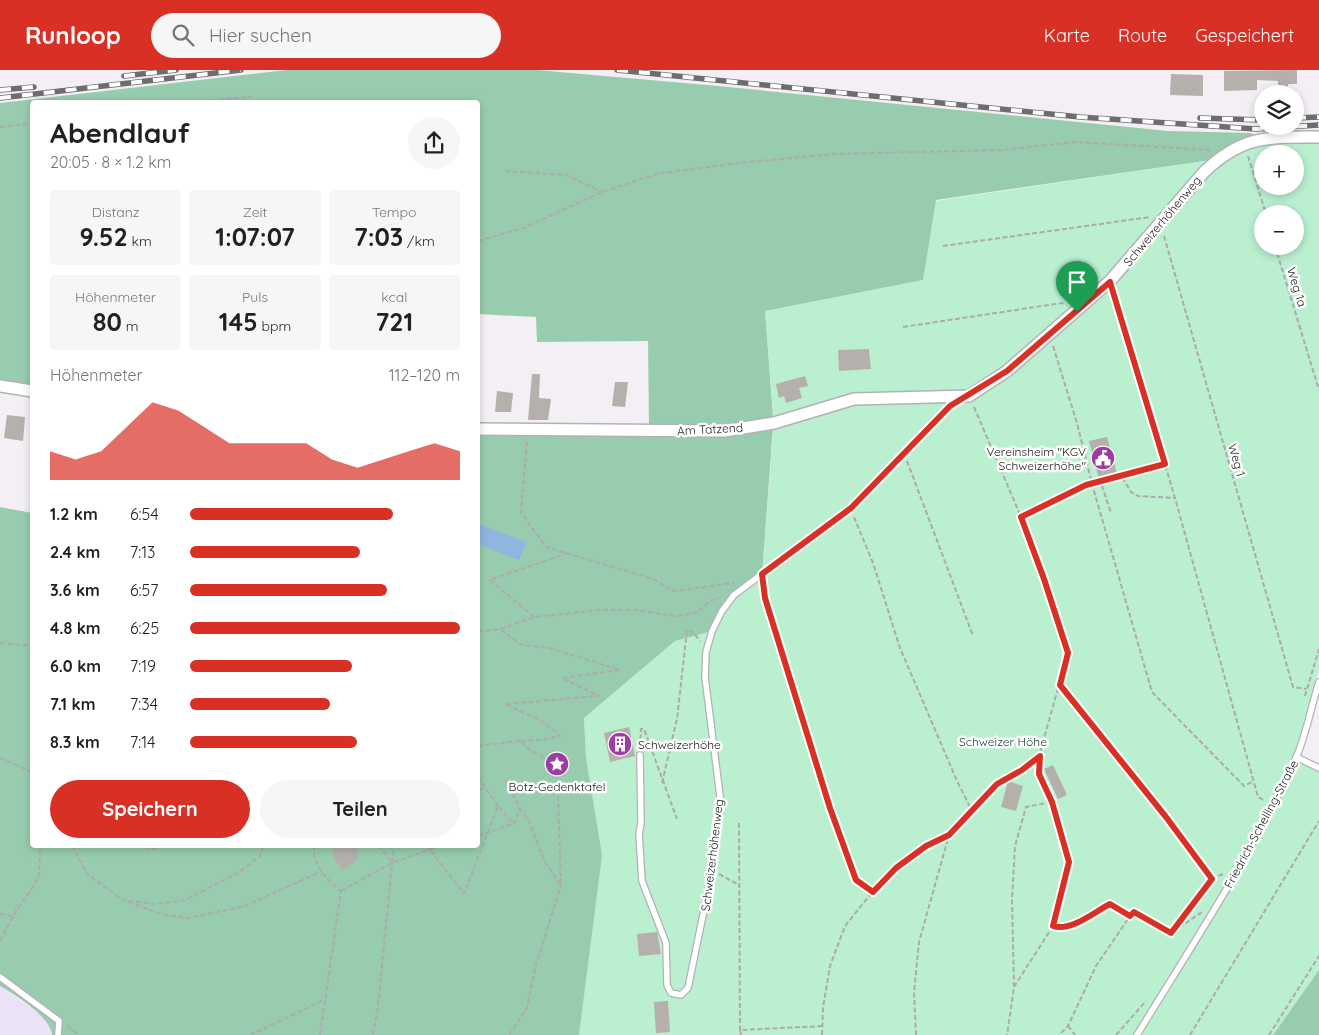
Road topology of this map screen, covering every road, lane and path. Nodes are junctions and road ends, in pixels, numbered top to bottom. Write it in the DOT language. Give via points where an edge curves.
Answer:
graph roads {
  1 [pos="252,97"];
  2 [pos="214,100"];
  3 [pos="30,123"];
  4 [pos="0,127"];
  5 [pos="1319,137"];
  6 [pos="1244,144"];
  7 [pos="1213,150"];
  8 [pos="505,171"];
  9 [pos="602,192"];
  10 [pos="1263,205"];
  11 [pos="1160,225"];
  12 [pos="480,240"];
  13 [pos="943,246"];
  14 [pos="1278,255"];
  15 [pos="1110,282"];
  16 [pos="1077,312"];
  17 [pos="903,327"];
  18 [pos="1050,336"];
  19 [pos="0,386"];
  20 [pos="1319,390"];
  21 [pos="30,391"];
  22 [pos="969,396"];
  23 [pos="480,429"];
  24 [pos="528,430"];
  25 [pos="904,455"];
  26 [pos="1165,464"];
  27 [pos="1122,477"];
  28 [pos="1101,483"];
  29 [pos="1092,484"];
  30 [pos="1175,498"];
  31 [pos="851,508"];
  32 [pos="1111,513"];
  33 [pos="1021,517"];
  34 [pos="568,553"];
  35 [pos="762,574"];
  36 [pos="734,595"];
  37 [pos="534,617"];
  38 [pos="500,629"];
  39 [pos="480,632"];
  40 [pos="974,636"];
  41 [pos="0,643"];
  42 [pos="30,646"];
  43 [pos="706,652"];
  44 [pos="1319,682"];
  45 [pos="1060,685"];
  46 [pos="1306,689"];
  47 [pos="520,741"];
  48 [pos="480,746"];
  49 [pos="640,754"];
  50 [pos="1040,756"];
  51 [pos="1296,757"];
  52 [pos="0,758"];
  53 [pos="1319,768"];
  54 [pos="30,771"];
  55 [pos="480,780"];
  56 [pos="506,780"];
  57 [pos="1254,781"];
  58 [pos="662,783"];
  59 [pos="486,788"];
  60 [pos="480,790"];
  61 [pos="1052,802"];
  62 [pos="1266,802"];
  63 [pos="498,806"];
  64 [pos="520,809"];
  65 [pos="971,809"];
  66 [pos="678,818"];
  67 [pos="1319,821"];
  68 [pos="739,823"];
  69 [pos="514,824"];
  70 [pos="488,833"];
  71 [pos="480,835"];
  72 [pos="949,835"];
  73 [pos="40,848"];
  74 [pos="74,848"];
  75 [pos="262,848"];
  76 [pos="314,848"];
  77 [pos="381,848"];
  78 [pos="394,848"];
  79 [pos="429,848"];
  80 [pos="392,863"];
  81 [pos="712,871"];
  82 [pos="320,872"];
  83 [pos="561,885"];
  84 [pos="739,885"];
  85 [pos="341,892"];
  86 [pos="873,892"];
  87 [pos="123,900"];
  88 [pos="1204,911"];
  89 [pos="0,914"];
  90 [pos="13,916"];
  91 [pos="1130,916"];
  92 [pos="1053,926"];
  93 [pos="1171,933"];
  94 [pos="0,941"];
  95 [pos="1319,956"];
  96 [pos="0,978"];
  97 [pos="1014,987"];
  98 [pos="324,1000"];
  99 [pos="59,1021"];
  100 [pos="823,1026"];
  101 [pos="1068,1026"];
  102 [pos="740,1030"];
  103 [pos="58,1035"];
  104 [pos="79,1035"];
  105 [pos="250,1035"];
  106 [pos="320,1035"];
  107 [pos="373,1035"];
  108 [pos="509,1035"];
  109 [pos="741,1035"];
  110 [pos="822,1035"];
  111 [pos="916,1035"];
  112 [pos="1007,1035"];
  113 [pos="1060,1035"];
  114 [pos="1075,1035"];
  115 [pos="1137,1035"];
  116 [pos="1190,1035"];
  117 [pos="1269,1035"];
  1 -- 2 [label="path"];
  3 -- 4 [label="path"];
  5 -- 6 [label="street, Schweizerhöhenweg" via="1258,139"];
  6 -- 10 [label="path"];
  6 -- 11 [label="street, Schweizerhöhenweg" via="1233,148 1204,172"];
  7 -- 9 [label="path" via="1075,142 1001,150 834,154 656,174"];
  8 -- 9 [label="path" via="566,175"];
  9 -- 12 [label="path" via="526,227"];
  11 -- 13 [label="path" via="1148,216"];
  11 -- 15 [label="street, Schweizerhöhenweg"];
  11 -- 46 [label="path, Weg 1" via="1293,687"];
  14 -- 20 [label="path, Weg 1a"];
  15 -- 16 [label="street, Schweizerhöhenweg"];
  15 -- 26 [label="path"];
  16 -- 17 [label="path" via="1062,303"];
  16 -- 18 [label="street, Schweizerhöhenweg"];
  18 -- 22 [label="street, Schweizerhöhenweg" via="1007,371"];
  18 -- 29 [label="path"];
  19 -- 21 [label="street"];
  22 -- 24 [label="street, Am Tatzend" via="854,399 774,423 724,431"];
  22 -- 25 [label="lane, Schweizerhöhenweg" via="950,406"];
  22 -- 33 [label="path"];
  23 -- 24 [label="street, Am Tatzend"];
  24 -- 34 [label="path" via="521,513 546,547"];
  25 -- 31 [label="lane, Schweizerhöhenweg"];
  25 -- 40 [label="path"];
  26 -- 27 [label="path"];
  26 -- 30 [label="path"];
  27 -- 28 [label="path"];
  27 -- 30 [label="path" via="1130,492 1138,496"];
  28 -- 29 [label="path"];
  28 -- 32 [label="path"];
  29 -- 33 [label="path"];
  29 -- 57 [label="path" via="1152,692 1244,786"];
  30 -- 57 [label="path"];
  31 -- 35 [label="lane, Schweizerhöhenweg"];
  31 -- 65 [label="path" via="873,563 900,648"];
  33 -- 45 [label="path" via="1068,653"];
  34 -- 36 [label="path" via="653,580 674,591 736,582"];
  34 -- 37 [label="path" via="490,580"];
  35 -- 36 [label="lane, Schweizerhöhenweg"];
  35 -- 86 [label="path" via="765,598 830,808 856,880"];
  36 -- 37 [label="path" via="710,601 696,613 675,616 634,610 600,610"];
  36 -- 43 [label="lane, Schweizerhöhenweg" via="712,631"];
  37 -- 38 [label="path"];
  38 -- 39 [label="path"];
  38 -- 47 [label="path" via="520,644 553,649 620,670 562,678 599,696 505,704 542,721 560,736"];
  41 -- 42 [label="path"];
  43 -- 58 [label="path" via="700,640 687,630 677,719"];
  43 -- 81 [label="lane, Schweizerhöhenweg" via="705,677 721,804"];
  44 -- 51 [label="lane, Friedrich-Schelling-Straße"];
  45 -- 50 [label="path"];
  45 -- 93 [label="path" via="1212,879"];
  47 -- 48 [label="path"];
  47 -- 83 [label="path" via="533,752 557,763"];
  49 -- 58 [label="path" via="641,730 644,729"];
  49 -- 81 [label="lane, Schweizerhöhenweg" via="641,823 638,834 642,881 666,943 667,985 671,993 681,995 688,988"];
  50 -- 61 [label="path" via="1039,774"];
  50 -- 65 [label="path" via="997,784"];
  51 -- 53 [label="lane"];
  51 -- 115 [label="lane, Friedrich-Schelling-Straße" via="1237,873"];
  52 -- 54 [label="path"];
  55 -- 59 [label="path"];
  56 -- 64 [label="path"];
  57 -- 62 [label="path" via="1258,797"];
  58 -- 66 [label="path"];
  59 -- 60 [label="path"];
  59 -- 63 [label="path"];
  61 -- 92 [label="path" via="1069,862"];
  61 -- 97 [label="path" via="1026,807 1015,846 1012,900"];
  63 -- 69 [label="path"];
  63 -- 70 [label="path"];
  64 -- 69 [label="path"];
  64 -- 83 [label="path" via="528,819 545,862"];
  65 -- 72 [label="path"];
  67 -- 116 [label="path"];
  68 -- 84 [label="path"];
  69 -- 70 [label="path"];
  70 -- 71 [label="path"];
  70 -- 79 [label="path" via="464,894"];
  72 -- 86 [label="path" via="896,868"];
  72 -- 111 [label="path" via="919,942 914,992"];
  73 -- 90 [label="path" via="39,878"];
  74 -- 87 [label="path" via="87,874"];
  75 -- 87 [label="path" via="260,856 238,873 185,900 154,904"];
  76 -- 82 [label="path"];
  77 -- 80 [label="path"];
  78 -- 80 [label="path"];
  79 -- 80 [label="path"];
  80 -- 85 [label="path"];
  80 -- 107 [label="path"];
  81 -- 84 [label="path"];
  82 -- 85 [label="path"];
  82 -- 87 [label="path" via="244,906 188,918 161,914"];
  83 -- 108 [label="path" via="535,968 527,1008"];
  84 -- 102 [label="path"];
  85 -- 98 [label="path"];
  86 -- 100 [label="path" via="845,926 830,966"];
  88 -- 93 [label="path"];
  89 -- 90 [label="path"];
  90 -- 94 [label="path"];
  91 -- 92 [label="path" via="1110,904 1070,925"];
  91 -- 93 [label="path" via="1134,912"];
  91 -- 101 [label="path" via="1096,966"];
  92 -- 97 [label="path"];
  95 -- 117 [label="path"];
  96 -- 99 [label="lane"];
  97 -- 112 [label="path"];
  98 -- 105 [label="path"];
  98 -- 106 [label="path"];
  99 -- 103 [label="lane"];
  99 -- 104 [label="path"];
  100 -- 102 [label="path"];
  100 -- 110 [label="path"];
  101 -- 113 [label="path"];
  101 -- 114 [label="path"];
  102 -- 109 [label="path"];
}
